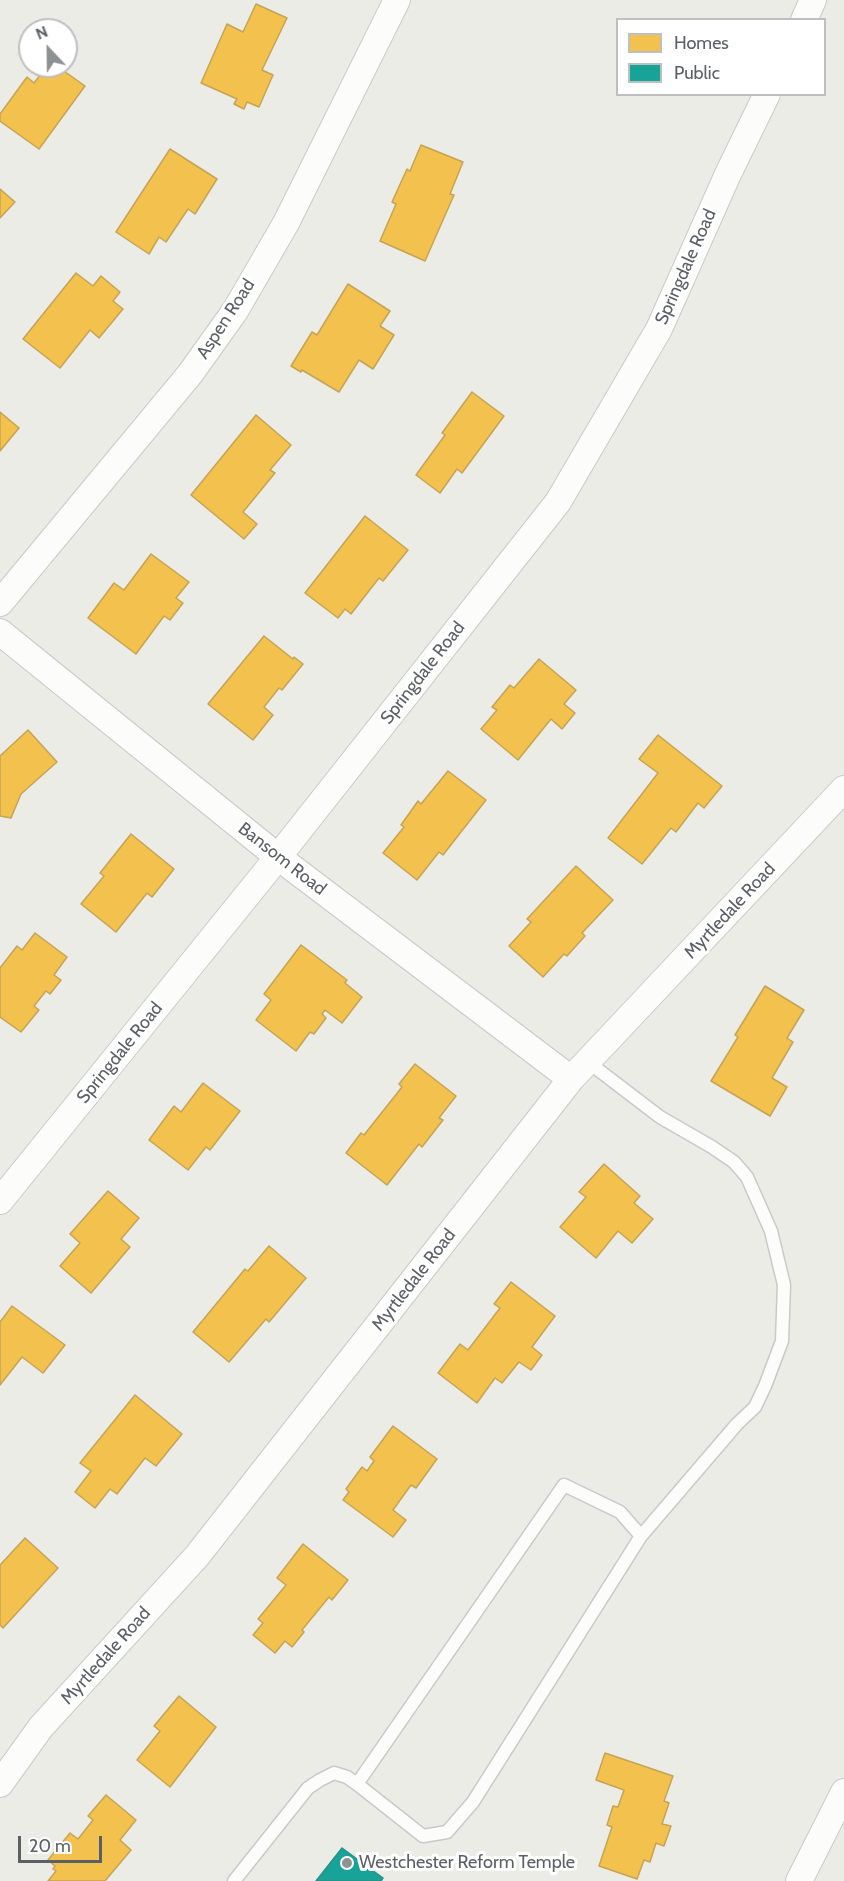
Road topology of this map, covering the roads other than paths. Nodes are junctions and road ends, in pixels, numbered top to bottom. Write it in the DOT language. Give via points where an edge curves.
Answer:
graph roads {
  1 [pos="397,0"];
  2 [pos="813,0"];
  3 [pos="805,18"];
  4 [pos="766,96"];
  5 [pos="0,603"];
  6 [pos="0,632"];
  7 [pos="844,789"];
  8 [pos="278,857"];
  9 [pos="580,1070"];
  10 [pos="0,1201"];
  11 [pos="641,1536"];
  12 [pos="0,1784"];
  13 [pos="357,1784"];
  14 [pos="844,1792"];
  15 [pos="234,1881"];
  16 [pos="799,1881"];
  1 -- 5 [label="street, Aspen Road" via="286,223 235,311 190,374"];
  2 -- 3 [label="street"];
  4 -- 8 [label="street, Springdale Road" via="659,329 558,502"];
  6 -- 8 [label="street, Bansom Road"];
  7 -- 9 [label="street, Myrtledale Road"];
  8 -- 9 [label="street, Bansom Road"];
  8 -- 10 [label="street, Springdale Road"];
  9 -- 11 [label="lane" via="734,1162 747,1177 771,1231 784,1285 782,1341 754,1407"];
  9 -- 12 [label="street, Myrtledale Road" via="197,1556 41,1727"];
  11 -- 13 [label="lane" via="620,1512 564,1485"];
  11 -- 13 [label="lane" via="473,1802 447,1832 423,1836"];
  13 -- 15 [label="lane" via="334,1773 308,1788"];
  14 -- 16 [label="street"];
}
